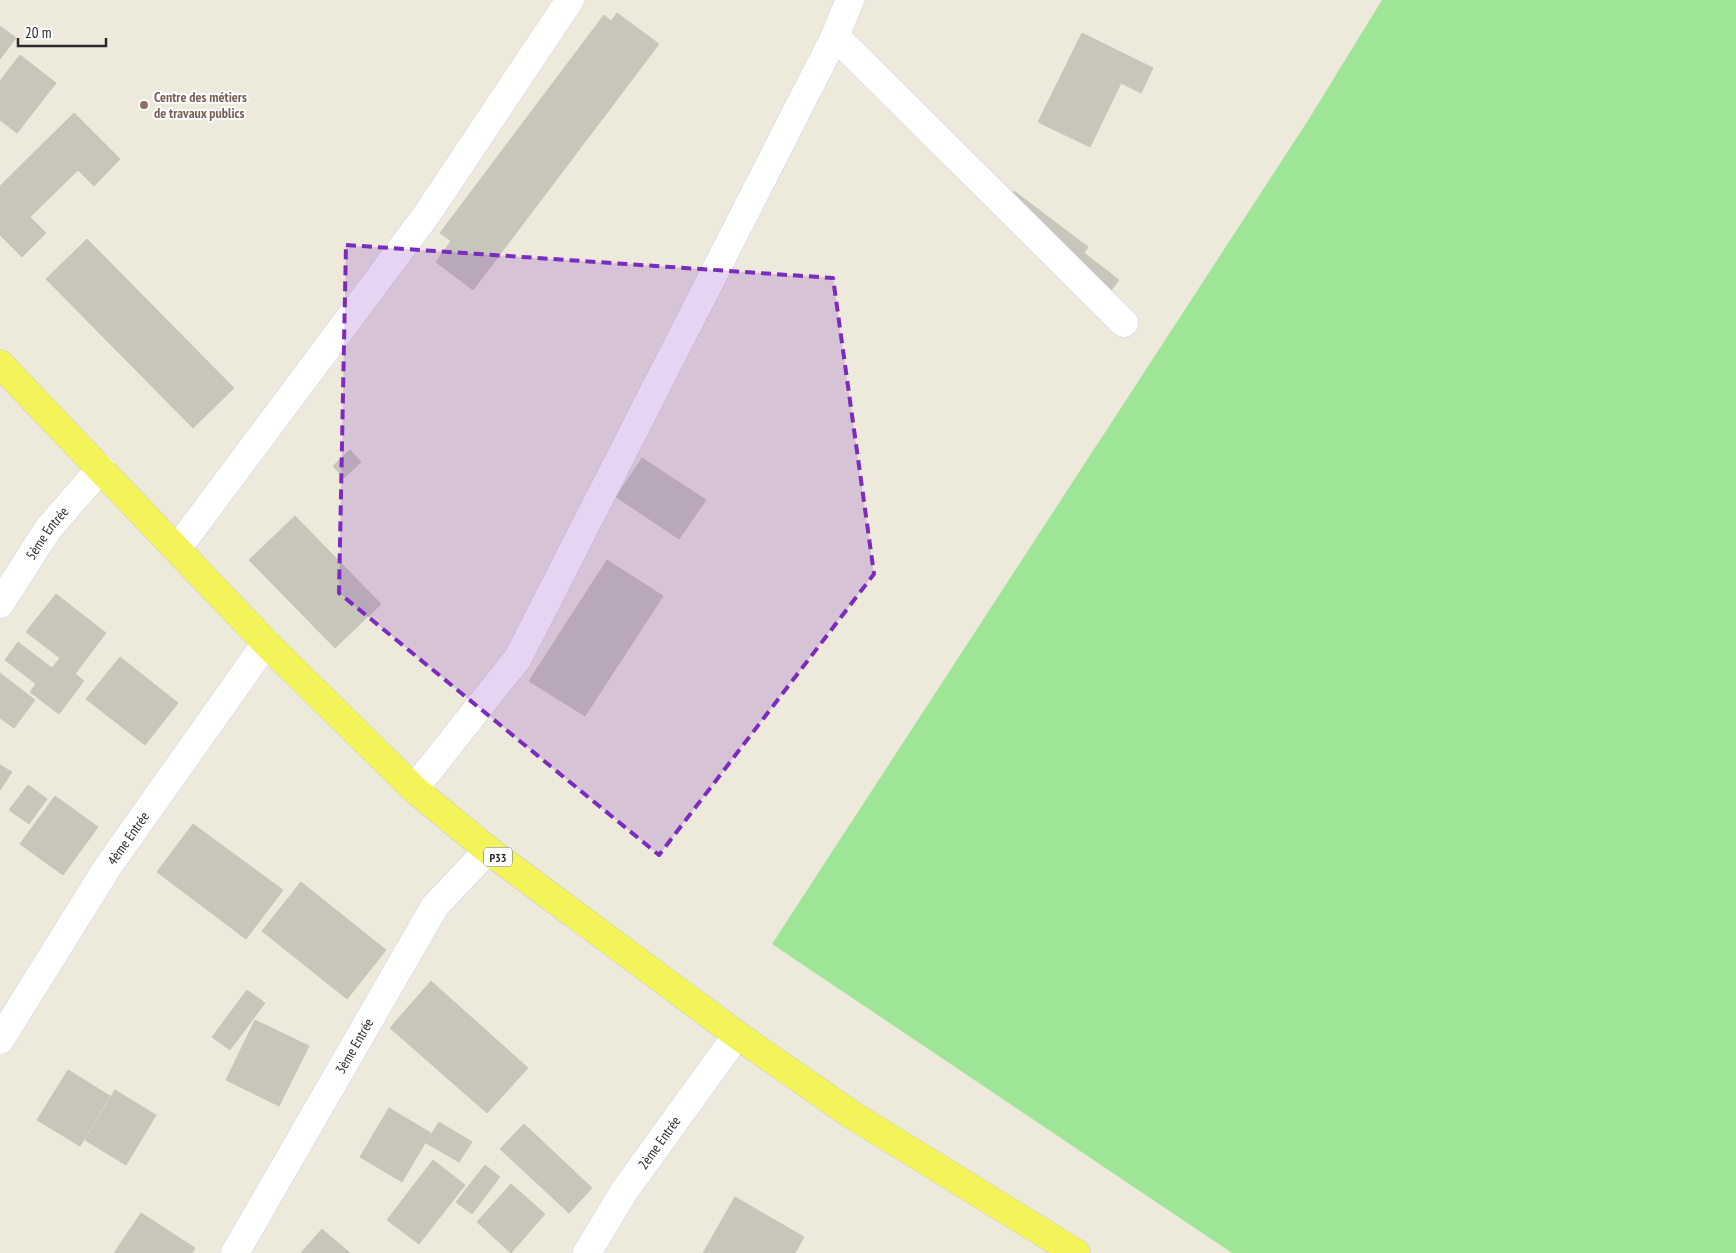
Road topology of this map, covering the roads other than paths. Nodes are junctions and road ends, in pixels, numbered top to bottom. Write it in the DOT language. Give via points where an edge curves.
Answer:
graph roads {
  1 [pos="570,0"];
  2 [pos="850,0"];
  3 [pos="835,36"];
  4 [pos="1124,323"];
  5 [pos="0,364"];
  6 [pos="101,468"];
  7 [pos="177,549"];
  8 [pos="0,604"];
  9 [pos="266,643"];
  10 [pos="414,789"];
  11 [pos="488,850"];
  12 [pos="738,1035"];
  13 [pos="0,1040"];
  14 [pos="235,1253"];
  15 [pos="586,1253"];
  16 [pos="1076,1253"];
  1 -- 7 [label="street" via="427,214"];
  2 -- 3 [label="street"];
  3 -- 4 [label="street"];
  3 -- 10 [label="street" via="518,658"];
  5 -- 6 [label="main road, P33"];
  6 -- 7 [label="main road, P33"];
  6 -- 8 [label="street, 5ème Entrée" via="48,528"];
  7 -- 9 [label="main road, P33"];
  9 -- 10 [label="main road, P33"];
  9 -- 13 [label="street, 4ème Entrée" via="107,868"];
  10 -- 11 [label="main road, P33"];
  11 -- 12 [label="main road, P33"];
  11 -- 14 [label="street, 3ème Entrée" via="435,906"];
  12 -- 15 [label="street, 2ème Entrée" via="625,1190"];
  12 -- 16 [label="main road, P33" via="852,1115"];
}
